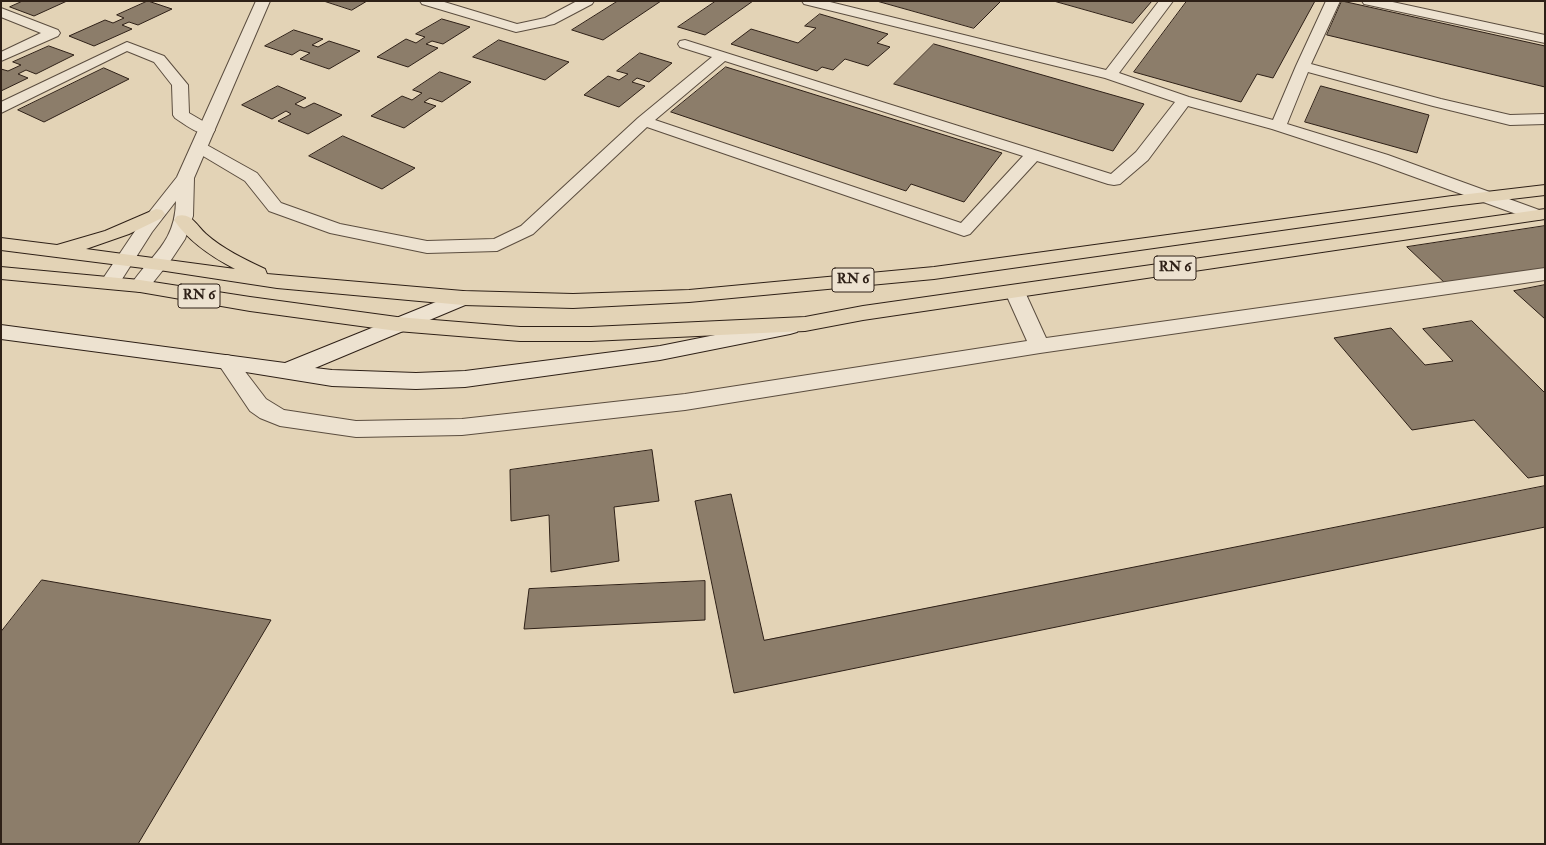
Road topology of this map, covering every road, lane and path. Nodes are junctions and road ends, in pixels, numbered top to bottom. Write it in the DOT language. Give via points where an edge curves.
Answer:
graph roads {
  1 [pos="263,1"];
  2 [pos="427,1"];
  3 [pos="587,1"];
  4 [pos="809,1"];
  5 [pos="1166,1"];
  6 [pos="1333,1"];
  7 [pos="1369,1"];
  8 [pos="1,12"];
  9 [pos="1545,39"];
  10 [pos="685,44"];
  11 [pos="722,56"];
  12 [pos="1,57"];
  13 [pos="1303,66"];
  14 [pos="1110,75"];
  15 [pos="1184,100"];
  16 [pos="1,108"];
  17 [pos="1545,119"];
  18 [pos="644,121"];
  19 [pos="1278,126"];
  20 [pos="207,130"];
  21 [pos="199,147"];
  22 [pos="1033,155"];
  23 [pos="185,178"];
  24 [pos="1545,190"];
  25 [pos="1488,197"];
  26 [pos="1452,201"];
  27 [pos="156,214"];
  28 [pos="1541,215"];
  29 [pos="183,220"];
  30 [pos="1481,224"];
  31 [pos="1,244"];
  32 [pos="49,251"];
  33 [pos="124,260"];
  34 [pos="158,264"];
  35 [pos="1,273"];
  36 [pos="1545,274"];
  37 [pos="277,282"];
  38 [pos="110,283"];
  39 [pos="140,286"];
  40 [pos="1015,292"];
  41 [pos="462,298"];
  42 [pos="397,324"];
  43 [pos="805,324"];
  44 [pos="1,332"];
  45 [pos="1040,346"];
  46 [pos="228,362"];
  47 [pos="286,372"];
  1 -- 20 [label="street"];
  2 -- 3 [label="street" via="516,28 549,21"];
  4 -- 14 [label="street"];
  5 -- 14 [label="street"];
  6 -- 13 [label="street"];
  7 -- 9 [label="street"];
  8 -- 12 [label="street" via="53,33"];
  10 -- 11 [label="street"];
  11 -- 18 [label="street"];
  11 -- 22 [label="street"];
  13 -- 17 [label="street" via="1510,120"];
  13 -- 19 [label="street"];
  14 -- 15 [label="street"];
  15 -- 19 [label="street"];
  15 -- 22 [label="street" via="1142,156 1114,180"];
  16 -- 20 [label="street" via="127,46 159,59 180,85 181,115"];
  18 -- 21 [label="street" via="527,230 497,245 427,247 336,229 275,207 251,177"];
  18 -- 22 [label="street" via="964,230"];
  19 -- 25 [label="street" via="1382,159"];
  20 -- 21 [label="street"];
  21 -- 23 [label="street"];
  23 -- 27 [label="street"];
  23 -- 29 [label="street"];
  24 -- 25 [label="main road, RN 6"];
  25 -- 26 [label="main road, RN 6"];
  25 -- 28 [label="street"];
  26 -- 30 [label="main road"];
  26 -- 41 [label="main road, RN 6" via="934,273 630,300"];
  27 -- 32 [label="main road" via="95,241"];
  27 -- 33 [label="street"];
  28 -- 30 [label="main road, RN 6"];
  29 -- 34 [label="street" via="173,242"];
  29 -- 37 [label="main road" via="216,252"];
  30 -- 40 [label="main road, RN 6"];
  31 -- 32 [label="main road, RN 6"];
  32 -- 33 [label="main road, RN 6"];
  33 -- 34 [label="main road, RN 6"];
  33 -- 38 [label="street"];
  34 -- 37 [label="main road, RN 6"];
  34 -- 39 [label="street"];
  35 -- 38 [label="main road, RN 6"];
  36 -- 45 [label="street"];
  37 -- 41 [label="main road, RN 6"];
  38 -- 39 [label="main road, RN 6"];
  39 -- 42 [label="main road, RN 6"];
  40 -- 43 [label="main road, RN 6" via="863,313"];
  40 -- 45 [label="street"];
  41 -- 42 [label="street"];
  42 -- 43 [label="main road, RN 6" via="520,334 591,334"];
  42 -- 47 [label="street"];
  43 -- 47 [label="street" via="660,353 465,379 372,381"];
  44 -- 46 [label="street"];
  45 -- 46 [label="street" via="685,402 462,428 356,429 280,418 258,405"];
  46 -- 47 [label="street"];
}
